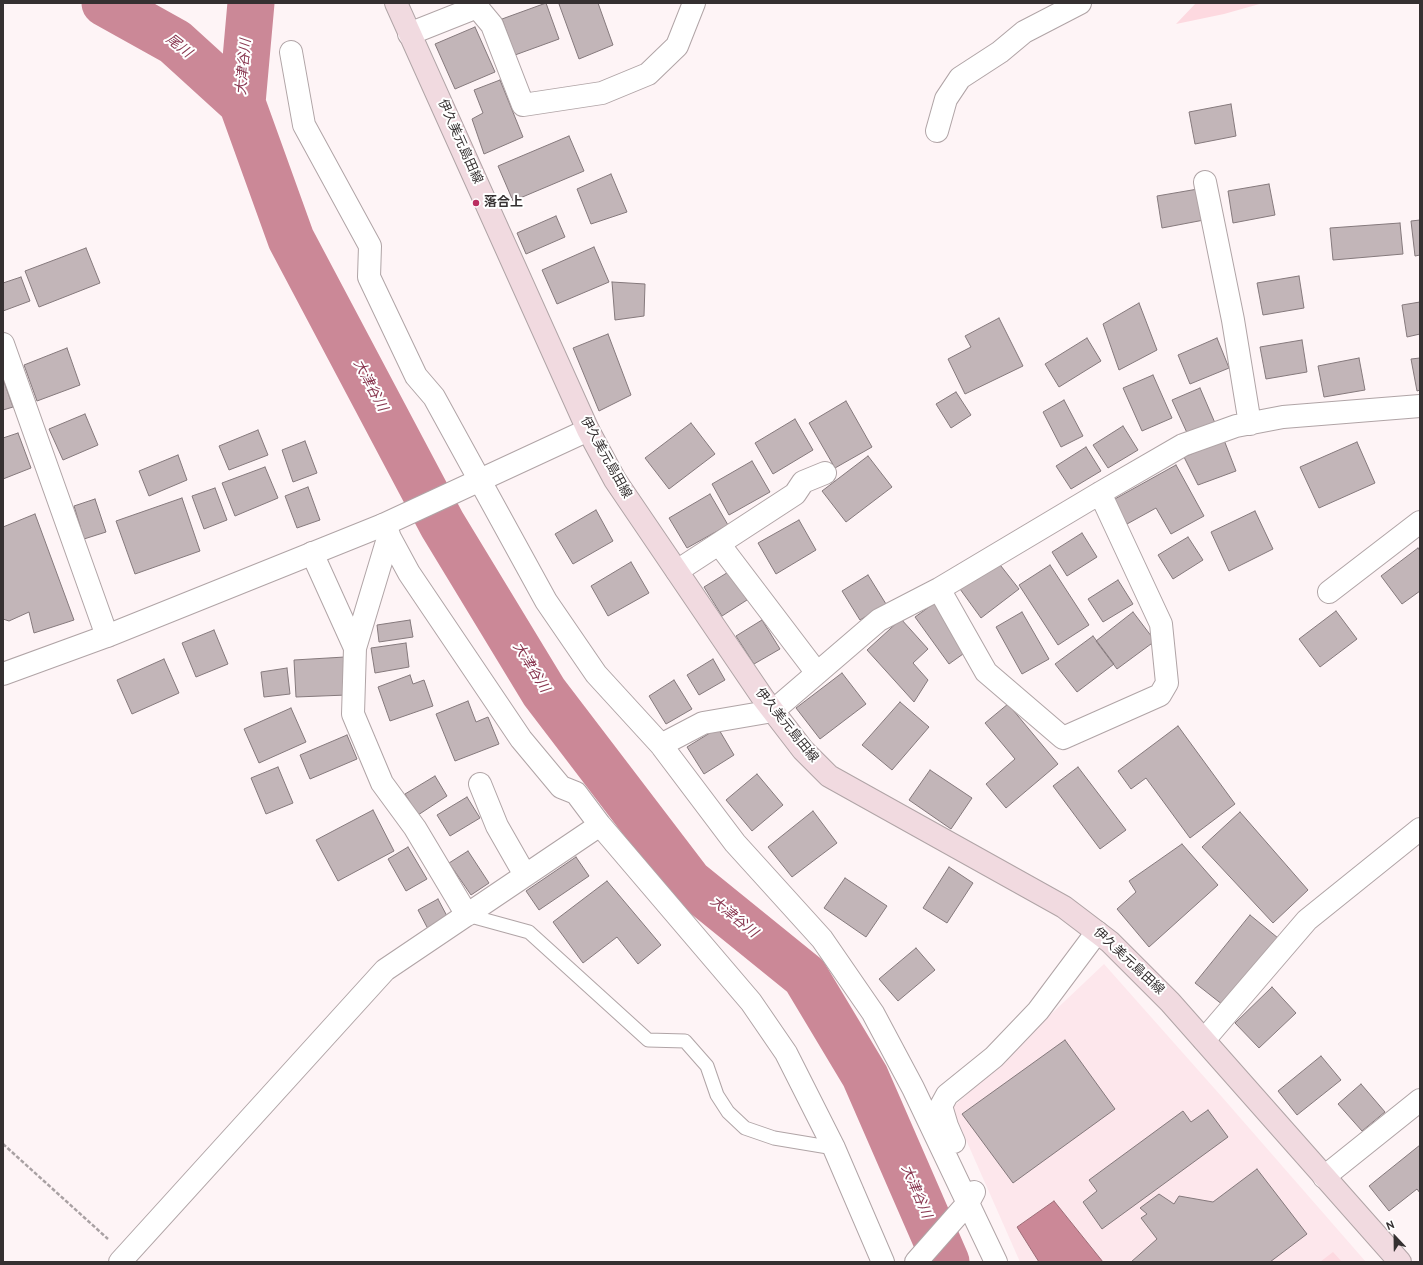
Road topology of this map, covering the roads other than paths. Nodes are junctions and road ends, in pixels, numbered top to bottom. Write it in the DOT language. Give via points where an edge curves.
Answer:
graph roads {
  1 [pos="396,3"];
  2 [pos="694,3"];
  3 [pos="1080,3"];
  4 [pos="409,34"];
  5 [pos="290,52"];
  6 [pos="937,131"];
  7 [pos="1205,182"];
  8 [pos="3,344"];
  9 [pos="1420,406"];
  10 [pos="1250,424"];
  11 [pos="588,430"];
  12 [pos="825,473"];
  13 [pos="480,481"];
  14 [pos="1100,493"];
  15 [pos="1420,522"];
  16 [pos="387,527"];
  17 [pos="719,544"];
  18 [pos="312,553"];
  19 [pos="677,571"];
  20 [pos="939,589"];
  21 [pos="1329,592"];
  22 [pos="107,636"];
  23 [pos="355,648"];
  24 [pos="817,673"];
  25 [pos="3,674"];
  26 [pos="773,711"];
  27 [pos="661,745"];
  28 [pos="480,784"];
  29 [pos="600,825"];
  30 [pos="1420,829"];
  31 [pos="526,875"];
  32 [pos="467,915"];
  33 [pos="1097,932"];
  34 [pos="1204,1040"];
  35 [pos="1420,1100"];
  36 [pos="834,1148"];
  37 [pos="1324,1177"];
  38 [pos="968,1203"];
  39 [pos="123,1259"];
  40 [pos="883,1262"];
  41 [pos="916,1262"];
  42 [pos="996,1262"];
  43 [pos="1400,1262"];
  1 -- 4 [label="main road, 伊久美元島田線"];
  2 -- 4 [label="street" via="677,46 648,74 602,93 523,105 492,26 478,7"];
  3 -- 6 [label="street" via="1024,32 1000,52 960,78 946,99"];
  4 -- 11 [label="main road, 伊久美元島田線"];
  5 -- 13 [label="street" via="304,125 370,246 369,276 416,376 434,397"];
  7 -- 10 [label="street" via="1233,320"];
  8 -- 22 [label="street"];
  9 -- 10 [label="street" via="1283,418"];
  10 -- 14 [label="street" via="1236,426 1183,445"];
  11 -- 13 [label="street"];
  11 -- 19 [label="main road, 伊久美元島田線" via="615,480"];
  12 -- 17 [label="street" via="803,482 794,494"];
  13 -- 16 [label="street"];
  13 -- 27 [label="street" via="542,595 596,674"];
  14 -- 20 [label="street"];
  14 -- 20 [label="street" via="1161,624 1167,683 1160,694 1063,738 986,672"];
  15 -- 21 [label="street"];
  16 -- 18 [label="street"];
  16 -- 23 [label="street"];
  16 -- 29 [label="street" via="409,573 521,739 561,787 576,793"];
  17 -- 19 [label="street"];
  17 -- 24 [label="street"];
  18 -- 22 [label="street"];
  18 -- 23 [label="street"];
  19 -- 26 [label="main road, 伊久美元島田線"];
  20 -- 24 [label="street" via="879,620"];
  22 -- 25 [label="street"];
  23 -- 32 [label="street" via="353,714 382,783 415,828"];
  24 -- 26 [label="street"];
  26 -- 27 [label="street" via="703,723"];
  26 -- 33 [label="main road, 伊久美元島田線" via="803,750 829,776 1064,907"];
  27 -- 38 [label="street" via="735,842 822,939 873,1012"];
  28 -- 31 [label="street" via="497,826"];
  29 -- 31 [label="street"];
  29 -- 36 [label="street" via="751,1002 786,1053"];
  30 -- 34 [label="street" via="1307,920"];
  31 -- 32 [label="street"];
  32 -- 36 [label="lane" via="529,932 648,1040 685,1041 707,1066 717,1095 728,1112 746,1128 774,1138"];
  32 -- 39 [label="street" via="385,970"];
  33 -- 34 [label="main road, 伊久美元島田線" via="1165,997"];
  33 -- 38 [label="street" via="1038,1011 994,1057 947,1095 941,1106 946,1126 977,1186"];
  34 -- 37 [label="main road, 伊久美元島田線"];
  35 -- 37 [label="street"];
  36 -- 40 [label="street"];
  37 -- 43 [label="main road, 伊久美元島田線"];
  38 -- 41 [label="street"];
  38 -- 42 [label="street"];
}
